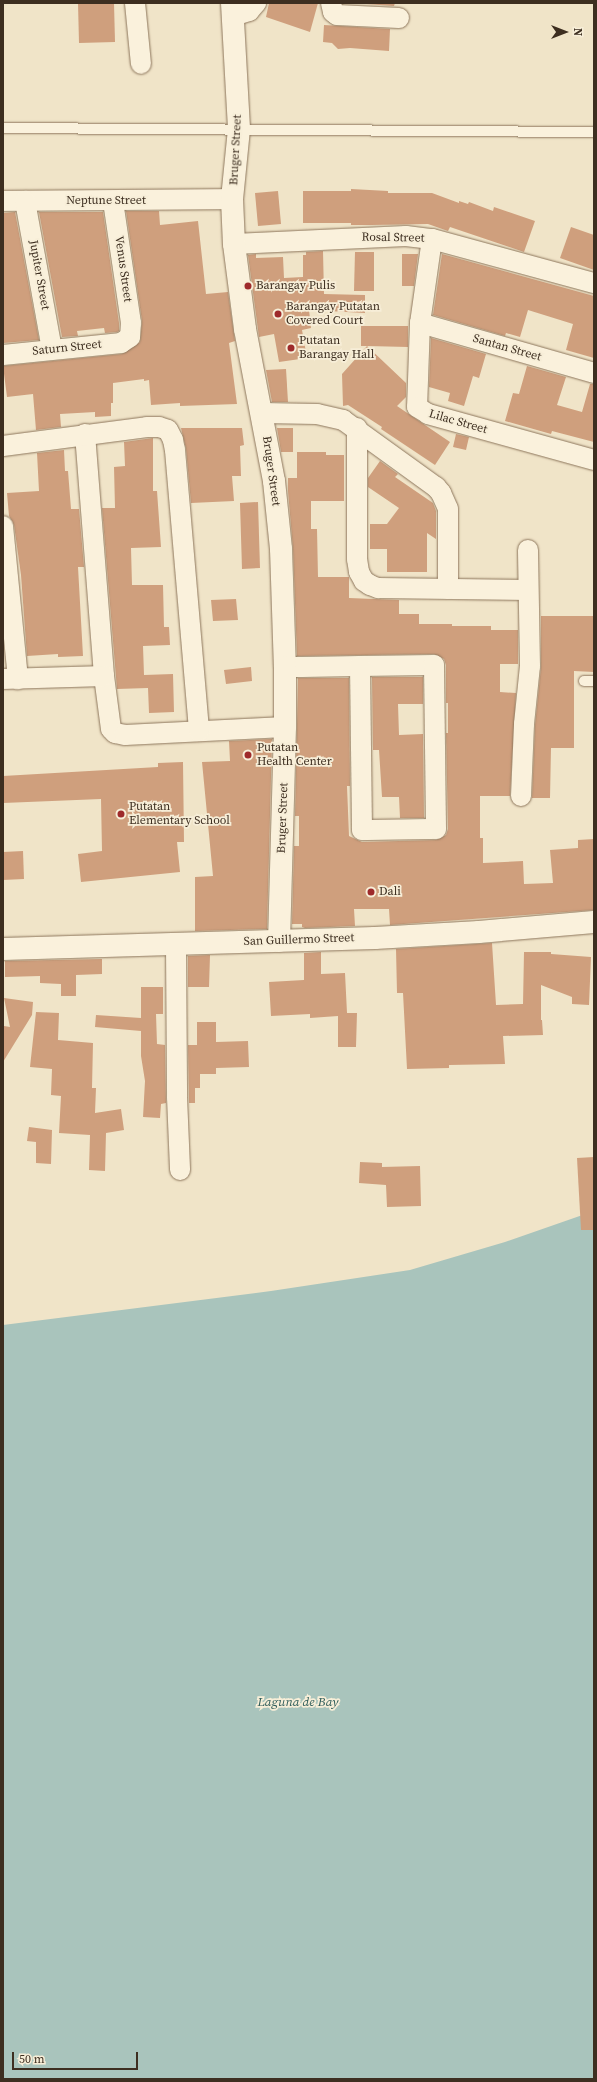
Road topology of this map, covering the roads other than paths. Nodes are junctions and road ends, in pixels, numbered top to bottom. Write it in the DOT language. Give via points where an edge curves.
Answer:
graph roads {
  1 [pos="135,3"];
  2 [pos="256,3"];
  3 [pos="331,3"];
  4 [pos="232,9"];
  5 [pos="399,18"];
  6 [pos="141,64"];
  7 [pos="3,128"];
  8 [pos="239,130"];
  9 [pos="594,132"];
  10 [pos="232,199"];
  11 [pos="3,201"];
  12 [pos="26,201"];
  13 [pos="113,201"];
  14 [pos="432,239"];
  15 [pos="234,244"];
  16 [pos="594,283"];
  17 [pos="420,323"];
  18 [pos="130,337"];
  19 [pos="52,349"];
  20 [pos="3,355"];
  21 [pos="594,373"];
  22 [pos="262,413"];
  23 [pos="357,428"];
  24 [pos="85,434"];
  25 [pos="3,446"];
  26 [pos="594,460"];
  27 [pos="3,526"];
  28 [pos="528,550"];
  29 [pos="448,589"];
  30 [pos="528,590"];
  31 [pos="360,666"];
  32 [pos="285,667"];
  33 [pos="104,676"];
  34 [pos="11,679"];
  35 [pos="285,727"];
  36 [pos="198,731"];
  37 [pos="521,796"];
  38 [pos="594,922"];
  39 [pos="279,941"];
  40 [pos="176,945"];
  41 [pos="3,949"];
  42 [pos="180,1170"];
  1 -- 6 [label="street"];
  2 -- 4 [label="street" via="249,11"];
  3 -- 5 [label="street" via="333,12 337,15"];
  4 -- 8 [label="street, Bruger Street"];
  7 -- 8 [label="lane"];
  8 -- 9 [label="lane"];
  8 -- 10 [label="street, Bruger Street"];
  10 -- 13 [label="street, Neptune Street"];
  10 -- 15 [label="street, Bruger Street"];
  11 -- 12 [label="street, Neptune Street"];
  12 -- 13 [label="street, Neptune Street"];
  12 -- 19 [label="street, Jupiter Street"];
  13 -- 18 [label="street, Venus Street" via="131,323"];
  14 -- 15 [label="street, Rosal Street" via="384,236"];
  14 -- 16 [label="street, Rosal Street"];
  14 -- 17 [label="street, Lilac Street"];
  15 -- 22 [label="street, Bruger Street" via="245,329"];
  17 -- 21 [label="street, Santan Street"];
  17 -- 26 [label="street, Lilac Street" via="417,402 422,411"];
  18 -- 19 [label="street, Saturn Street" via="122,343"];
  19 -- 20 [label="street, Saturn Street"];
  22 -- 23 [label="street" via="317,414 343,420"];
  22 -- 32 [label="street, Bruger Street" via="274,482 281,549"];
  23 -- 29 [label="street" via="441,493 448,509"];
  23 -- 29 [label="street" via="359,572 364,581 378,588"];
  24 -- 25 [label="street"];
  24 -- 33 [label="street"];
  24 -- 36 [label="street" via="159,427 168,430 174,440"];
  27 -- 34 [label="street"];
  28 -- 30 [label="street"];
  29 -- 30 [label="street"];
  30 -- 37 [label="street" via="530,666"];
  31 -- 31 [label="street" via="362,830 436,829 434,665"];
  31 -- 32 [label="street"];
  32 -- 35 [label="street, Bruger Street"];
  33 -- 34 [label="street"];
  33 -- 36 [label="street" via="109,723 115,733 125,735"];
  35 -- 36 [label="street"];
  35 -- 39 [label="street, Bruger Street"];
  38 -- 39 [label="street, San Guillermo Street" via="479,932"];
  39 -- 40 [label="street, San Guillermo Street"];
  40 -- 41 [label="street, San Guillermo Street"];
  40 -- 42 [label="street" via="176,1097"];
}
